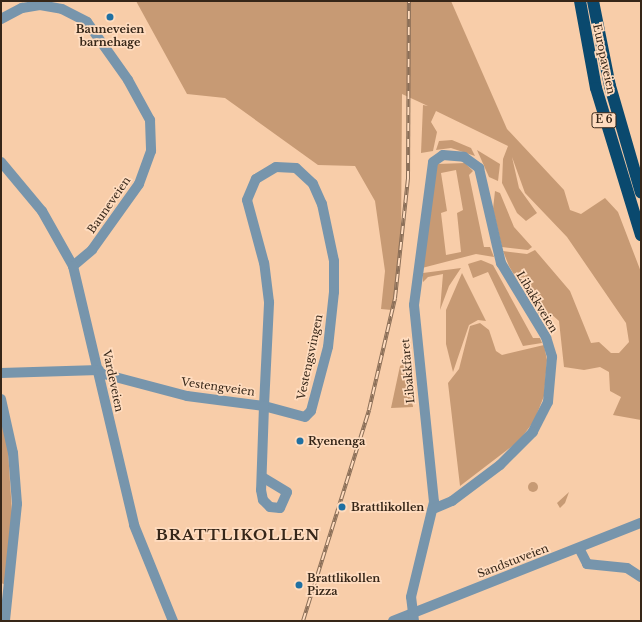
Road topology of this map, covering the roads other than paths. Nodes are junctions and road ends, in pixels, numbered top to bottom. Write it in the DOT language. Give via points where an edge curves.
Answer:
graph roads {
  1 [pos="580,1"];
  2 [pos="593,1"];
  3 [pos="1,19"];
  4 [pos="468,159"];
  5 [pos="1,162"];
  6 [pos="641,193"];
  7 [pos="641,235"];
  8 [pos="73,266"];
  9 [pos="100,371"];
  10 [pos="1,373"];
  11 [pos="1,399"];
  12 [pos="264,406"];
  13 [pos="262,477"];
  14 [pos="433,509"];
  15 [pos="641,523"];
  16 [pos="579,548"];
  17 [pos="641,577"];
  18 [pos="413,617"];
  19 [pos="5,621"];
  20 [pos="173,621"];
  21 [pos="393,621"];
  1 -- 7 [label="highway, Europaveien / E 6" via="598,95"];
  2 -- 6 [label="highway, Europaveien / E 6" via="610,86"];
  3 -- 8 [label="street, Bauneveien" via="22,8 40,5 62,9 87,22 128,80 150,120 151,151 139,184 92,250"];
  4 -- 14 [label="street, Libakkfaret" via="443,155 432,162 417,272 414,305"];
  4 -- 14 [label="street, Libakkveien" via="479,168 484,180 492,235 504,269 548,344 551,384 541,420 515,453 452,501"];
  5 -- 8 [label="street, Vardeveien" via="42,211"];
  8 -- 9 [label="street, Vardeveien"];
  9 -- 10 [label="street, Vestengveien"];
  9 -- 12 [label="street, Vestengveien" via="187,396"];
  9 -- 20 [label="street, Vardeveien" via="138,540"];
  11 -- 19 [label="street" via="13,453 17,504"];
  12 -- 12 [label="street, Vestengsvingen" via="269,302 264,262 247,200 260,175 276,167 288,167 308,177 322,204 334,261 332,323 310,414 292,416"];
  12 -- 13 [label="street, Vestengveien"];
  14 -- 18 [label="street, Libakkfaret" via="411,597"];
  15 -- 16 [label="street, Sandstuveien"];
  16 -- 17 [label="street" via="587,564 627,568"];
  16 -- 18 [label="street, Sandstuveien"];
  18 -- 21 [label="street, Sandstuveien"];
}
